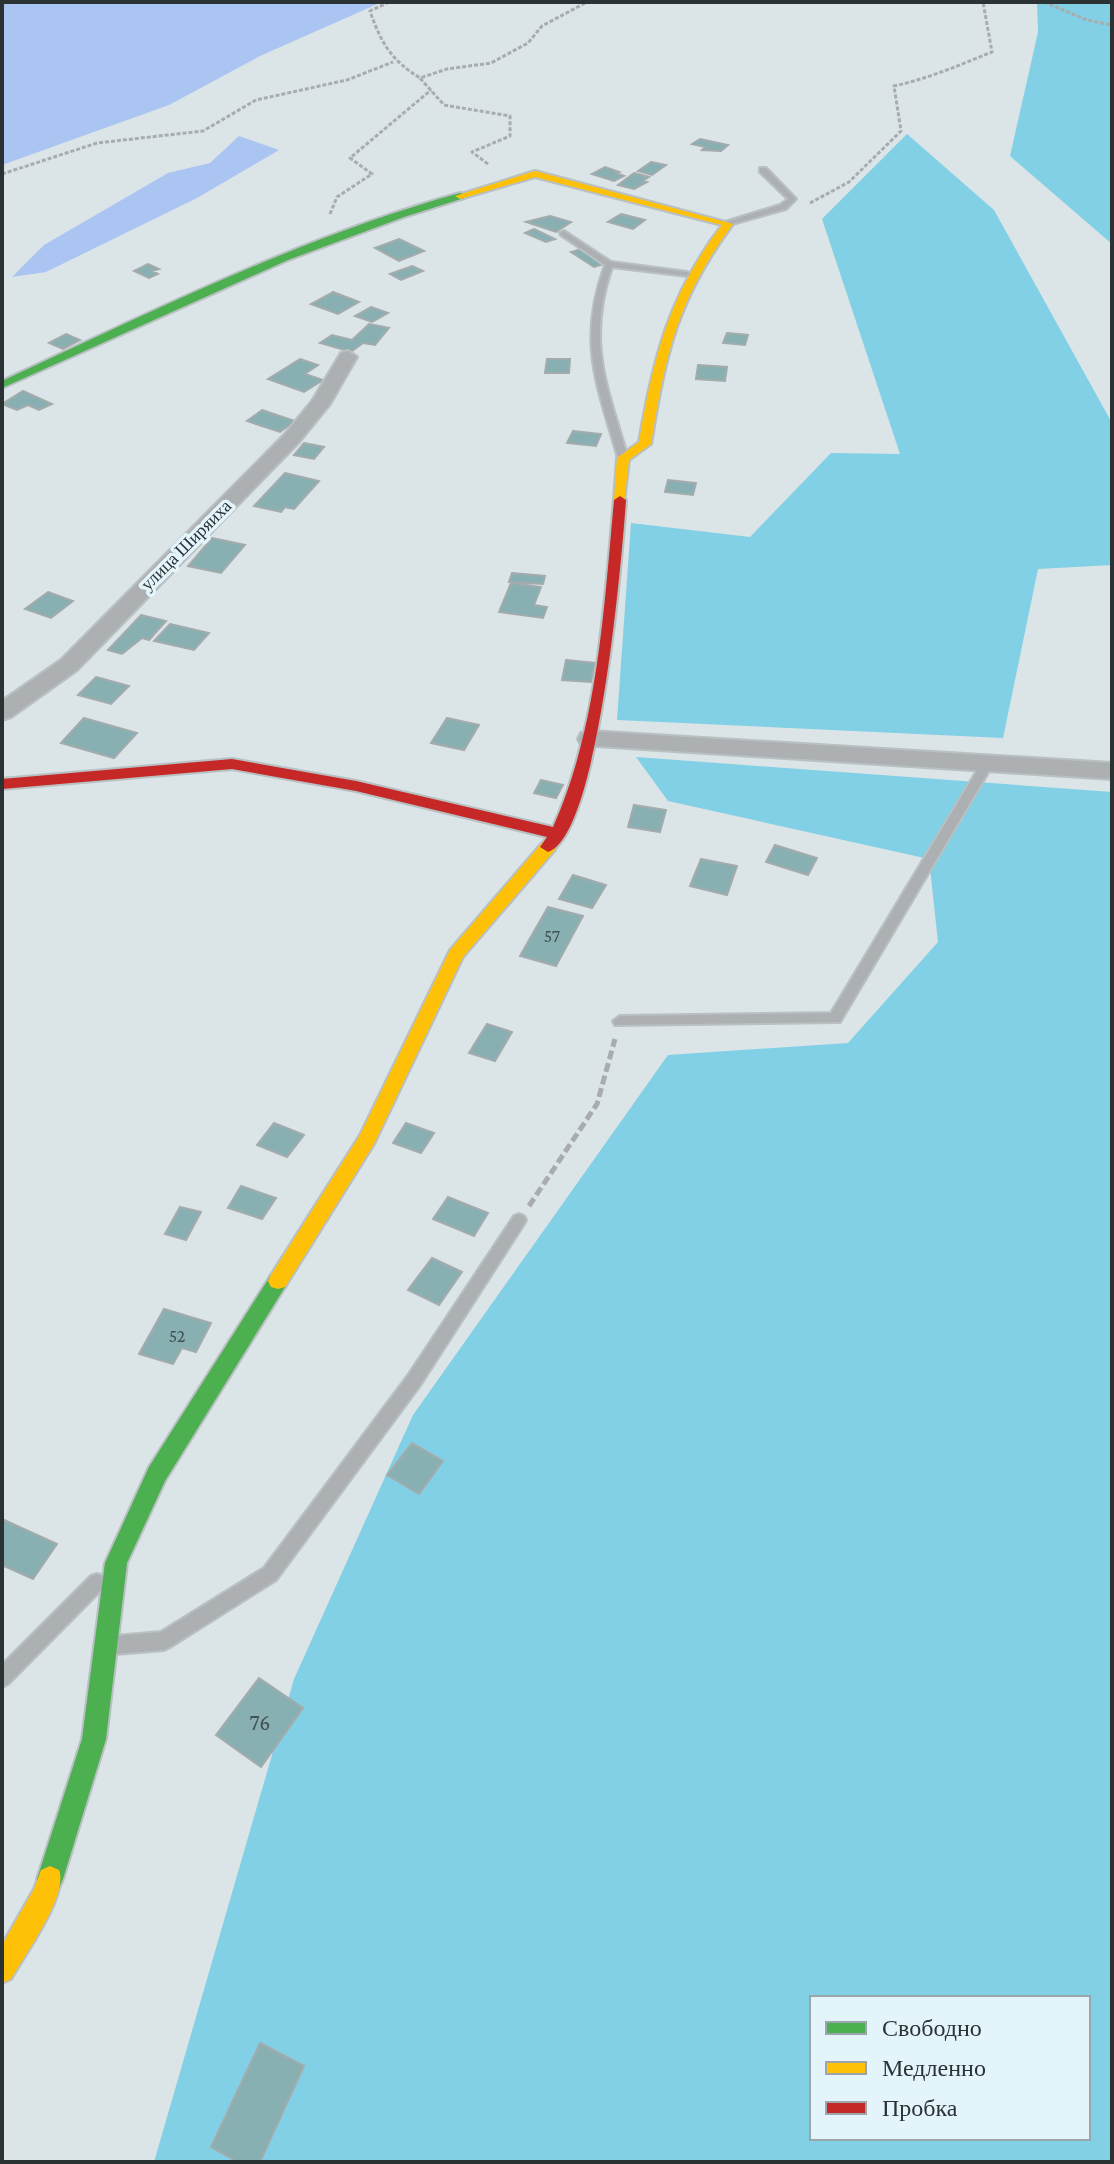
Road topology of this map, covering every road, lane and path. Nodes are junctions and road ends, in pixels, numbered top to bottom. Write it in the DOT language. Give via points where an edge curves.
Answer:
graph roads {
  1 [pos="389,2"];
  2 [pos="587,2"];
  3 [pos="983,2"];
  4 [pos="1044,2"];
  5 [pos="1112,25"];
  6 [pos="393,62"];
  7 [pos="420,78"];
  8 [pos="431,90"];
  9 [pos="763,170"];
  10 [pos="2,174"];
  11 [pos="535,174"];
  12 [pos="790,203"];
  13 [pos="728,224"];
  14 [pos="564,233"];
  15 [pos="305,247"];
  16 [pos="609,264"];
  17 [pos="687,274"];
  18 [pos="348,357"];
  19 [pos="2,385"];
  20 [pos="623,458"];
  21 [pos="2,712"];
  22 [pos="590,739"];
  23 [pos="987,764"];
  24 [pos="1112,771"];
  25 [pos="2,784"];
  26 [pos="559,834"];
  27 [pos="620,1021"];
  28 [pos="519,1220"];
  29 [pos="116,1563"];
  30 [pos="104,1645"];
  31 [pos="2,1678"];
  32 [pos="2,1970"];
  1 -- 6 [label="path" via="370,11 378,43"];
  2 -- 7 [label="path" via="491,63"];
  3 -- 12 [label="path" via="992,52 936,71 929,79 894,86 901,131 849,182 810,203"];
  4 -- 5 [label="path"];
  6 -- 7 [label="path"];
  6 -- 10 [label="path" via="347,80 256,100 203,131 97,143"];
  7 -- 8 [label="path"];
  8 -- 11 [label="path" via="444,105 510,116 510,136 472,152 481,162"];
  8 -- 15 [label="path" via="350,158 372,174 337,197"];
  9 -- 12 [label="lane" via="790,195"];
  11 -- 13 [label="street"];
  11 -- 15 [label="street"];
  12 -- 13 [label="lane"];
  13 -- 17 [label="street"];
  14 -- 16 [label="lane"];
  15 -- 19 [label="street"];
  16 -- 17 [label="lane"];
  16 -- 20 [label="lane" via="591,324 595,358"];
  17 -- 20 [label="street" via="660,350 645,444"];
  18 -- 21 [label="street, улица Ширяиха" via="292,438 69,665"];
  20 -- 22 [label="street" via="612,599"];
  22 -- 23 [label="street"];
  22 -- 26 [label="street"];
  23 -- 24 [label="street"];
  23 -- 27 [label="lane" via="835,1018"];
  25 -- 26 [label="street" via="232,764 356,786"];
  26 -- 29 [label="street" via="456,954 367,1139 157,1474"];
  27 -- 28 [label="path" via="597,1104"];
  28 -- 30 [label="lane" via="415,1379 270,1574 164,1641"];
  29 -- 30 [label="street"];
  29 -- 31 [label="lane"];
  30 -- 32 [label="street" via="94,1739 45,1895"];
}
